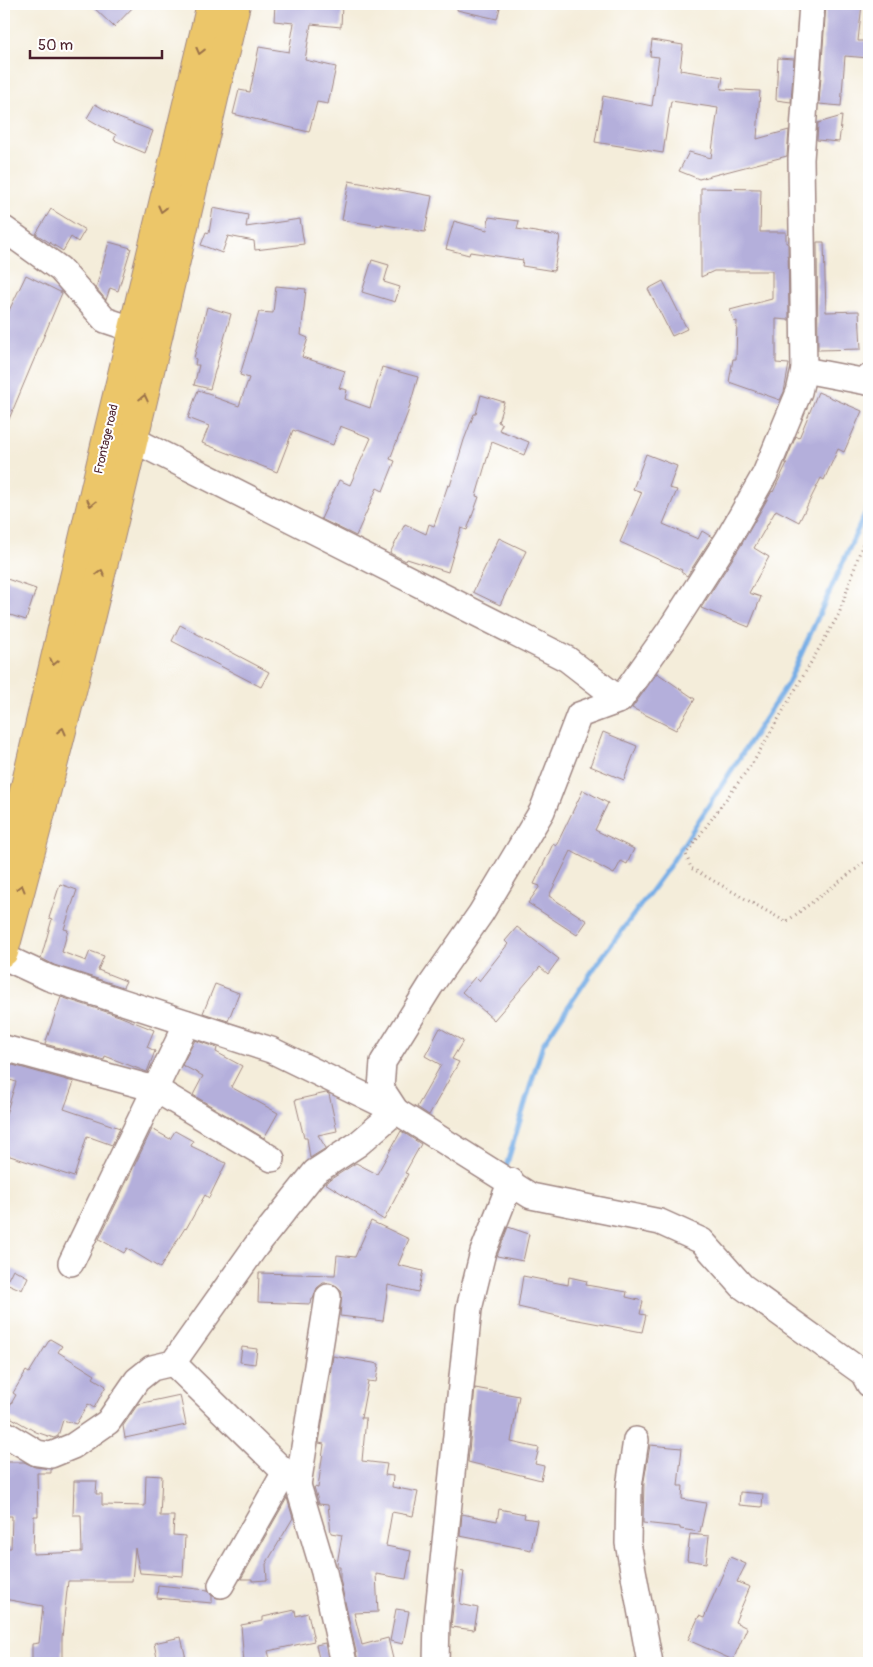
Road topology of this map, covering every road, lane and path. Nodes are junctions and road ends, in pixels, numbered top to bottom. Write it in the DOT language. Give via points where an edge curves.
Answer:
graph roads {
  1 [pos="212,4"];
  2 [pos="236,4"];
  3 [pos="812,4"];
  4 [pos="4,229"];
  5 [pos="132,329"];
  6 [pos="804,370"];
  7 [pos="868,381"];
  8 [pos="134,440"];
  9 [pos="869,525"];
  10 [pos="620,700"];
  11 [pos="20,821"];
  12 [pos="869,859"];
  13 [pos="4,876"];
  14 [pos="4,952"];
  15 [pos="4,957"];
  16 [pos="187,1023"];
  17 [pos="4,1048"];
  18 [pos="155,1090"];
  19 [pos="396,1111"];
  20 [pos="272,1158"];
  21 [pos="511,1181"];
  22 [pos="71,1263"];
  23 [pos="328,1297"];
  24 [pos="173,1363"];
  25 [pos="869,1384"];
  26 [pos="4,1433"];
  27 [pos="636,1440"];
  28 [pos="291,1480"];
  29 [pos="221,1585"];
  30 [pos="344,1663"];
  31 [pos="436,1663"];
  32 [pos="650,1663"];
  1 -- 5 [label="main road, Frontage road, one-way"];
  8 -- 2 [label="main road, one-way"];
  3 -- 6 [label="street" via="801,159"];
  4 -- 5 [label="street" via="60,269 105,320"];
  5 -- 11 [label="main road, Frontage road, one-way"];
  6 -- 7 [label="street"];
  6 -- 10 [label="street" via="799,392 766,474 674,623"];
  8 -- 10 [label="street" via="567,659"];
  11 -- 8 [label="main road, one-way"];
  9 -- 12 [label="path" via="839,614 754,761 686,854 691,868 786,922"];
  10 -- 19 [label="street" via="579,715 542,811 481,912 383,1062 381,1088"];
  11 -- 13 [label="main road, Frontage road"];
  14 -- 11 [label="main road, one-way"];
  15 -- 16 [label="street" via="49,978"];
  16 -- 18 [label="street"];
  16 -- 19 [label="street" via="271,1050"];
  17 -- 18 [label="street"];
  18 -- 20 [label="street"];
  18 -- 22 [label="street"];
  19 -- 21 [label="street"];
  19 -- 24 [label="street" via="358,1144 315,1172 256,1246"];
  21 -- 25 [label="street" via="531,1196 660,1222 702,1241 742,1286 863,1373"];
  21 -- 31 [label="street" via="483,1252 469,1309 437,1620"];
  23 -- 28 [label="street"];
  24 -- 26 [label="street" via="152,1368 137,1380 108,1422 73,1446 51,1455 37,1453"];
  24 -- 28 [label="street"];
  27 -- 32 [label="street" via="629,1487 628,1543"];
  28 -- 29 [label="street"];
  28 -- 30 [label="street" via="324,1572"];
}
